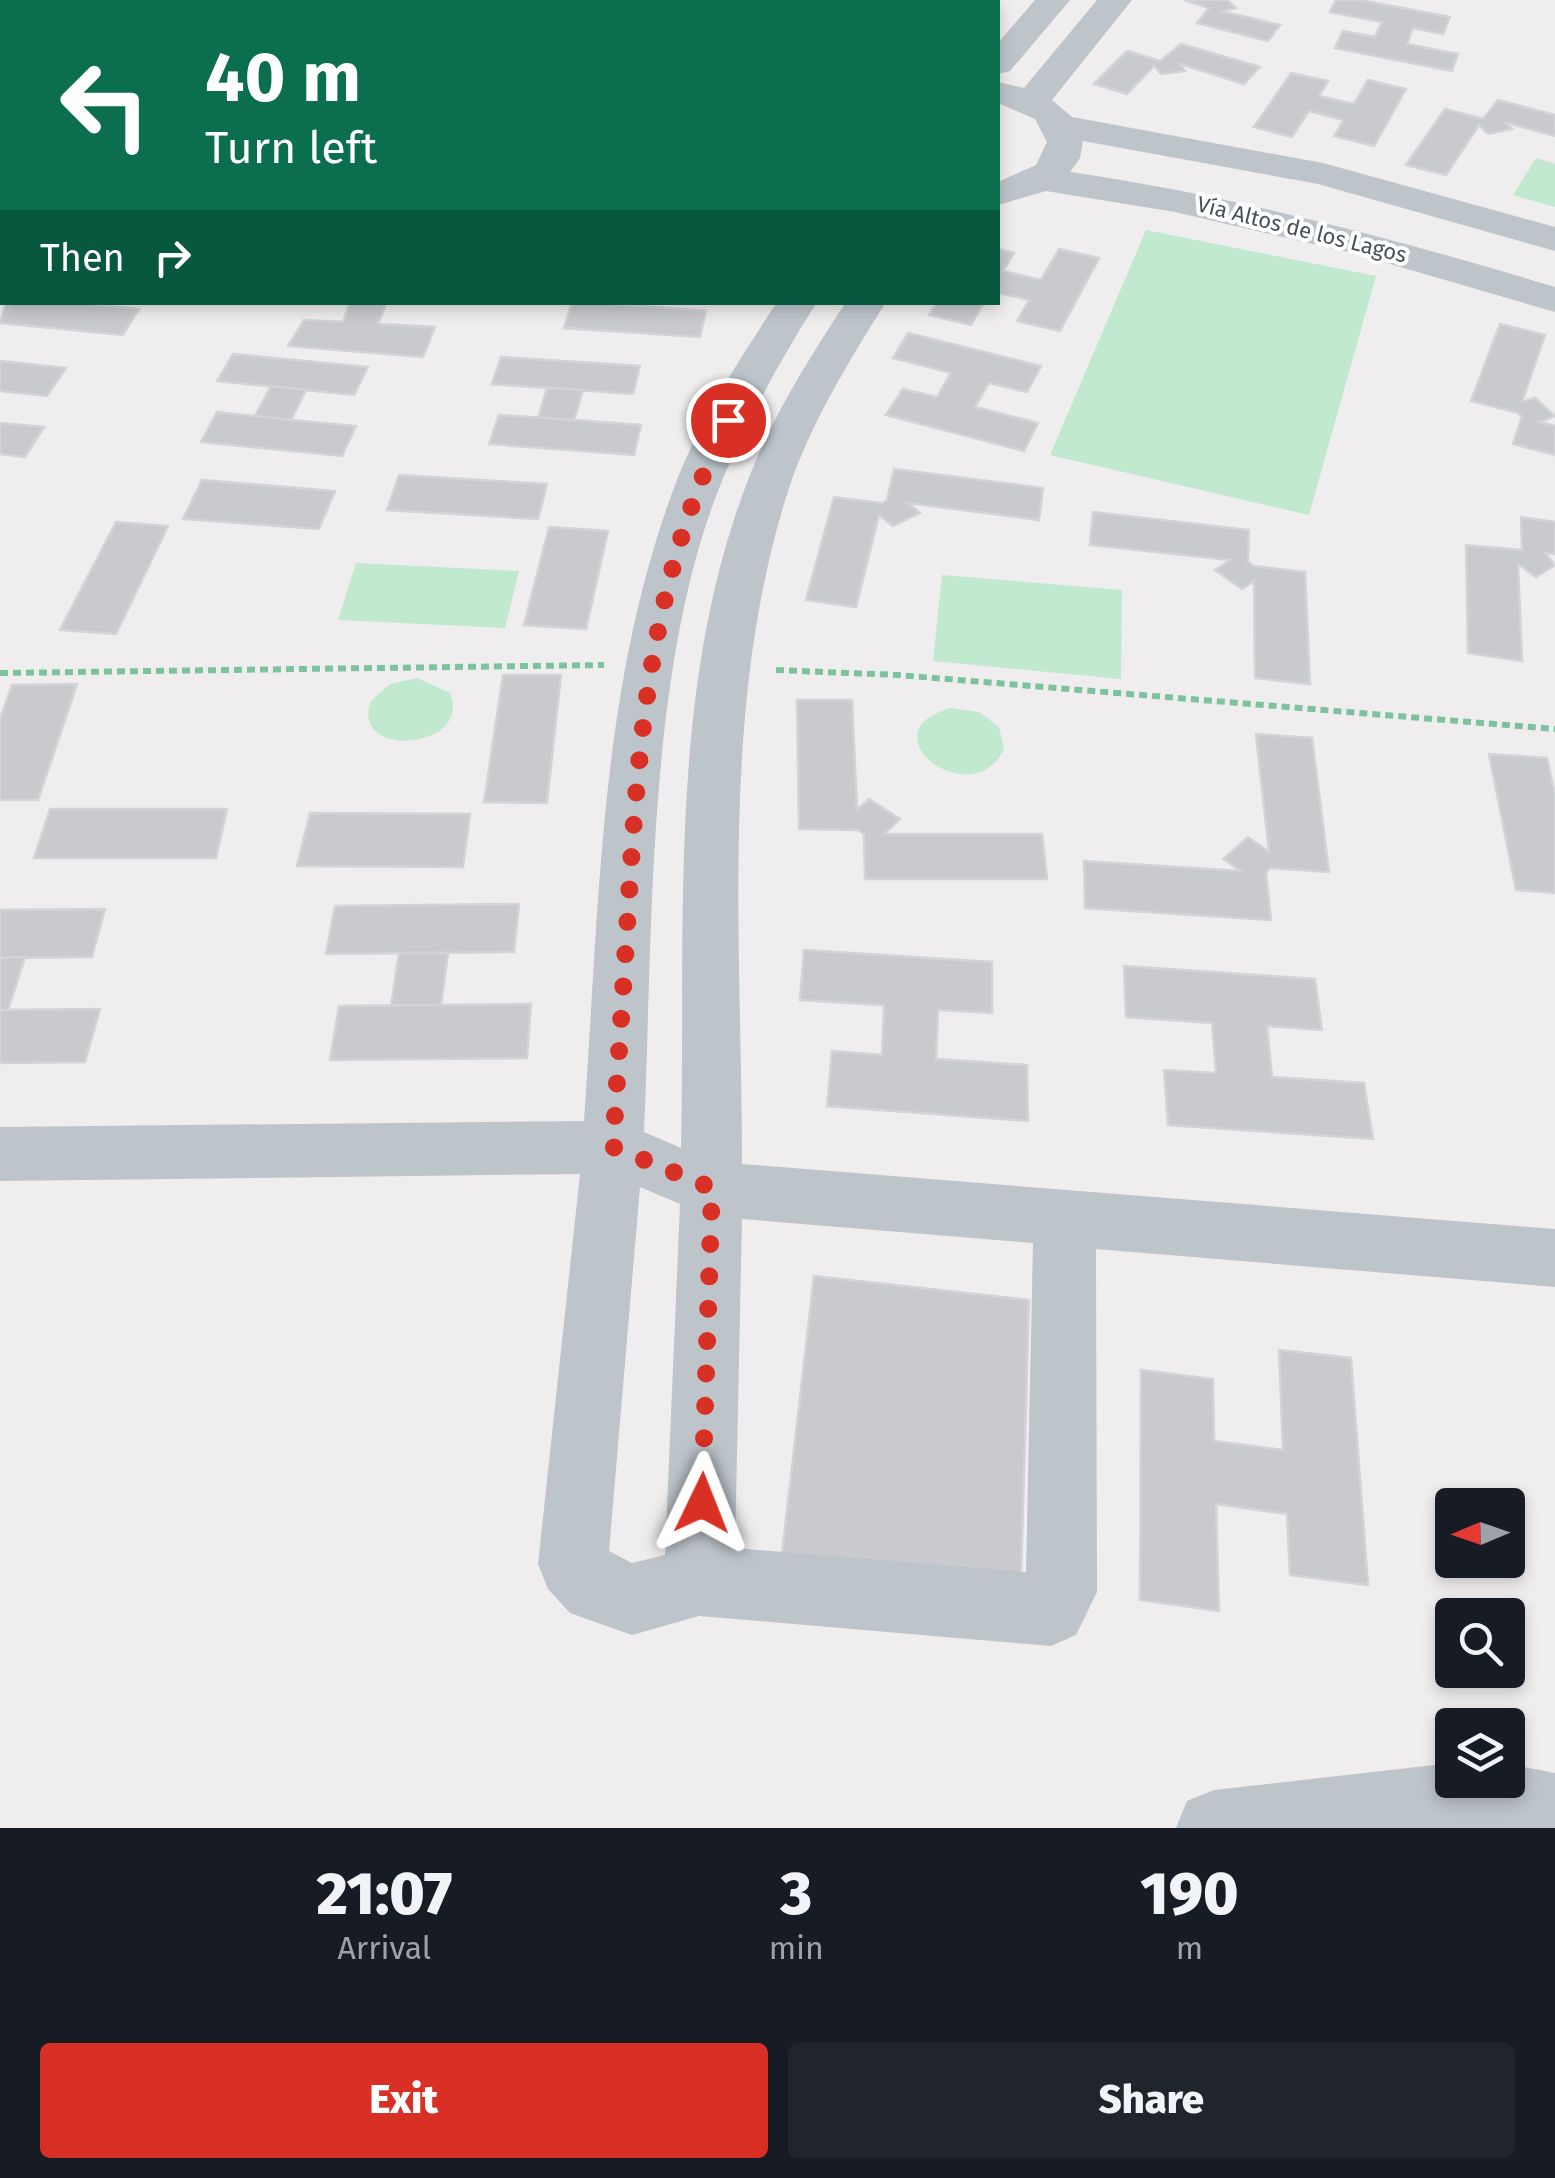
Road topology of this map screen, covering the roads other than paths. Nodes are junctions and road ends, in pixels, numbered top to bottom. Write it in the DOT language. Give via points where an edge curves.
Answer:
graph roads {
  1 [pos="1053,0"];
  2 [pos="1115,0"];
  3 [pos="1000,62"];
  4 [pos="1014,98"];
  5 [pos="1061,126"];
  6 [pos="1044,179"];
  7 [pos="1000,193"];
  8 [pos="1555,239"];
  9 [pos="1555,300"];
  10 [pos="795,305"];
  11 [pos="864,305"];
  12 [pos="613,1147"];
  13 [pos="0,1154"];
  14 [pos="712,1188"];
  15 [pos="1065,1214"];
  16 [pos="1555,1258"];
  17 [pos="699,1581"];
  18 [pos="1555,1812"];
  19 [pos="1214,1828"];
  1 -- 3 [label="street"];
  2 -- 4 [label="street"];
  4 -- 5 [label="street"];
  5 -- 6 [label="street" via="1067,144 1061,163"];
  5 -- 8 [label="street" via="1323,174"];
  6 -- 7 [label="street"];
  6 -- 9 [label="street, Vía Altos de los Lagos" via="1282,220"];
  10 -- 12 [label="street" via="715,448 668,575 648,664"];
  11 -- 14 [label="street" via="802,403 768,483 722,667 714,763"];
  12 -- 13 [label="street"];
  12 -- 14 [label="street"];
  12 -- 17 [label="street" via="573,1564 595,1588 632,1599"];
  14 -- 15 [label="street"];
  14 -- 17 [label="street"];
  15 -- 16 [label="street"];
  15 -- 17 [label="street" via="1061,1592 1051,1610"];
  18 -- 19 [label="street" via="1482,1798"];
}
